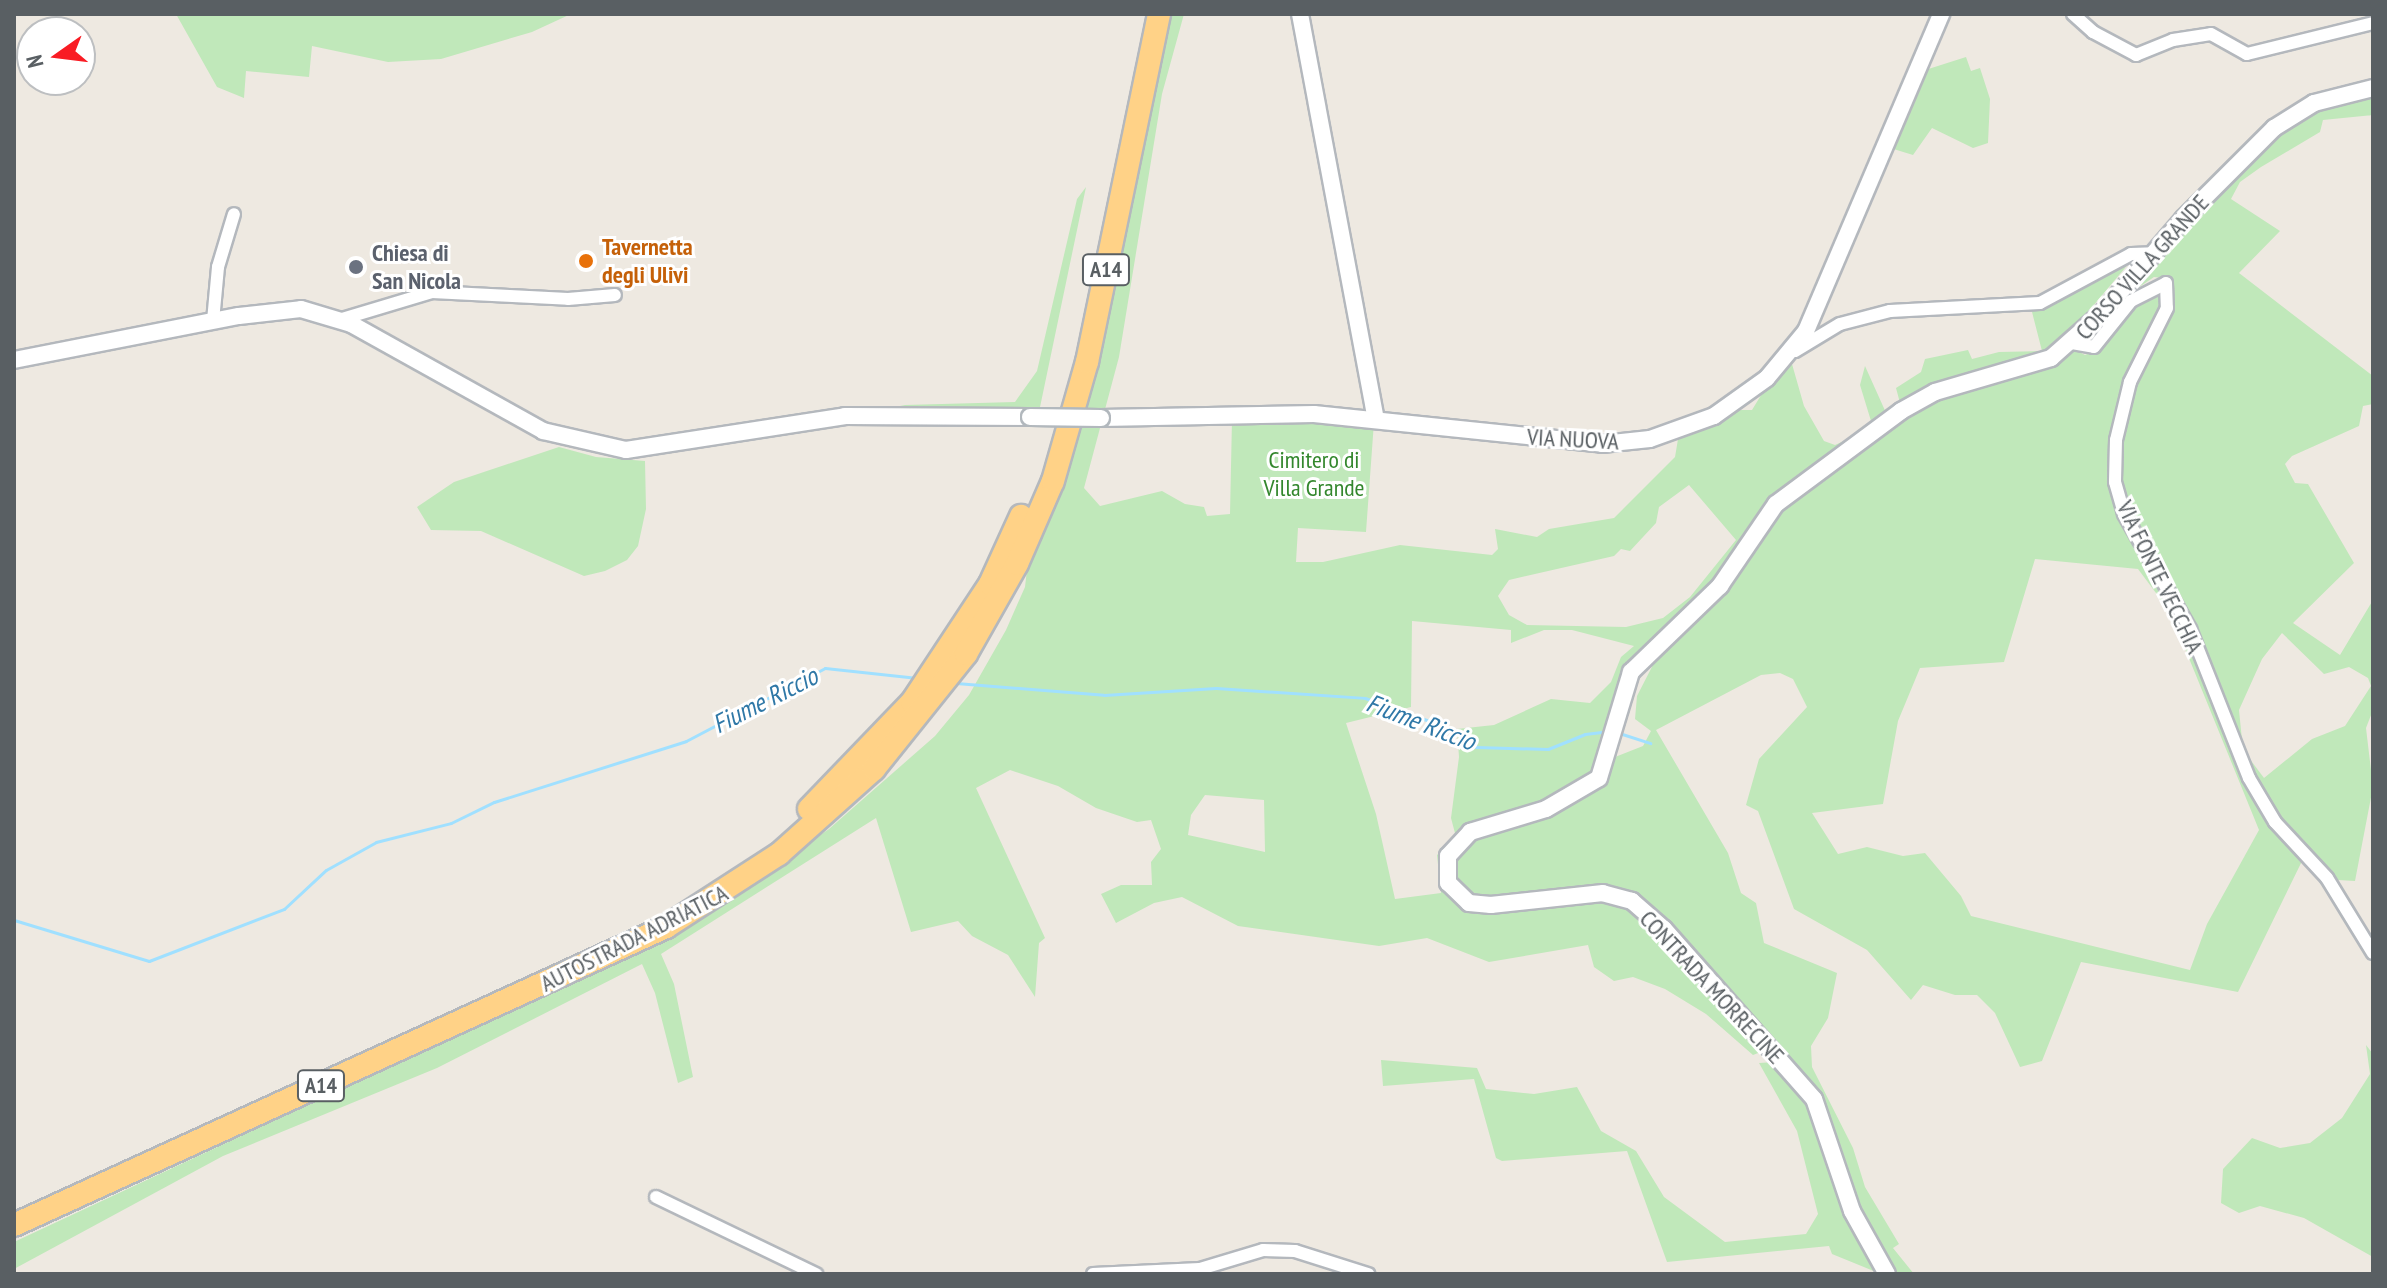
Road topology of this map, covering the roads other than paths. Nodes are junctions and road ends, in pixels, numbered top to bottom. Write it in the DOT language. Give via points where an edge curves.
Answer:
graph roads {
  1 [pos="1144,14"];
  2 [pos="1159,14"];
  3 [pos="1300,14"];
  4 [pos="1941,14"];
  5 [pos="2073,14"];
  6 [pos="2373,23"];
  7 [pos="2373,88"];
  8 [pos="234,214"];
  9 [pos="2154,253"];
  10 [pos="615,295"];
  11 [pos="342,319"];
  12 [pos="213,321"];
  13 [pos="2072,343"];
  14 [pos="1792,353"];
  15 [pos="14,360"];
  16 [pos="1376,419"];
  17 [pos="1029,517"];
  18 [pos="1606,759"];
  19 [pos="626,940"];
  20 [pos="2373,953"];
  21 [pos="656,1197"];
  22 [pos="14,1208"];
  23 [pos="14,1225"];
  24 [pos="816,1274"];
  25 [pos="1093,1274"];
  26 [pos="1368,1274"];
  27 [pos="1887,1274"];
  1 -- 17 [label="highway, AUTOSTRADA ADRIATICA / A14" via="1065,386"];
  2 -- 17 [label="highway, AUTOSTRADA ADRIATICA / A14" via="1077,404"];
  3 -- 16 [label="street"];
  4 -- 14 [label="street, VIA NUOVA" via="1815,313"];
  5 -- 6 [label="street" via="2093,32 2136,55 2173,40 2211,34 2247,54"];
  7 -- 9 [label="street, CORSO VILLA GRANDE" via="2325,98 2282,121"];
  8 -- 12 [label="street" via="218,267"];
  9 -- 13 [label="street, CORSO VILLA GRANDE"];
  9 -- 14 [label="street, VIA NUOVA" via="2131,254 2040,303 1930,306 1876,314 1840,324"];
  10 -- 11 [label="street" via="568,299 432,292"];
  11 -- 12 [label="street, VIA NUOVA" via="301,309"];
  11 -- 16 [label="street, VIA NUOVA, bridge" via="543,431 626,450 845,416 1314,414"];
  12 -- 15 [label="street, VIA NUOVA"];
  13 -- 18 [label="street, CORSO VILLA GRANDE" via="2030,367 1955,385 1912,405 1776,504 1720,586 1643,658 1624,685"];
  13 -- 20 [label="street, VIA FONTE VECCHIA" via="2094,347 2131,301 2166,283 2167,308 2130,382 2116,440 2115,482 2124,514 2190,629 2249,778 2275,822 2327,878"];
  14 -- 16 [label="street, VIA NUOVA" via="1742,399 1714,416 1639,441 1555,441"];
  17 -- 19 [label="highway, AUTOSTRADA ADRIATICA / A14" via="912,702 816,813"];
  18 -- 27 [label="street, CONTRADA MORRECINE" via="1599,778 1588,788 1546,809 1470,832 1455,843 1445,864 1448,883 1469,903 1491,905 1619,895 1664,929 1814,1099 1852,1211"];
  19 -- 22 [label="highway, AUTOSTRADA ADRIATICA / A14"];
  19 -- 23 [label="highway, AUTOSTRADA ADRIATICA / A14"];
  21 -- 24 [label="street"];
  25 -- 26 [label="street" via="1200,1269 1263,1250 1295,1251"];
}
